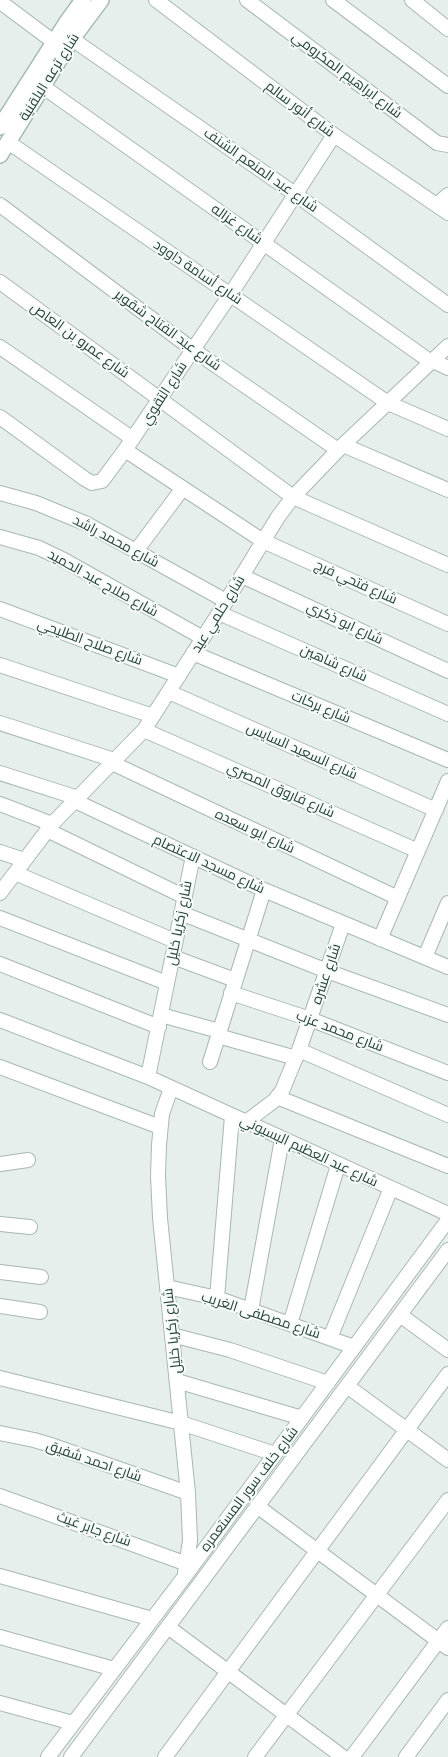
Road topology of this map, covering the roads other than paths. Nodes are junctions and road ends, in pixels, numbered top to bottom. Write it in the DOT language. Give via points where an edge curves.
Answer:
graph roads {
  1 [pos="83,0"];
  2 [pos="101,0"];
  3 [pos="156,0"];
  4 [pos="247,0"];
  5 [pos="333,0"];
  6 [pos="412,0"];
  7 [pos="3,4"];
  8 [pos="448,29"];
  9 [pos="72,39"];
  10 [pos="54,42"];
  11 [pos="42,86"];
  12 [pos="448,86"];
  13 [pos="0,127"];
  14 [pos="334,134"];
  15 [pos="448,145"];
  16 [pos="4,148"];
  17 [pos="295,194"];
  18 [pos="448,195"];
  19 [pos="0,205"];
  20 [pos="443,209"];
  21 [pos="263,243"];
  22 [pos="0,282"];
  23 [pos="230,295"];
  24 [pos="448,305"];
  25 [pos="448,346"];
  26 [pos="0,347"];
  27 [pos="192,349"];
  28 [pos="432,362"];
  29 [pos="448,368"];
  30 [pos="160,398"];
  31 [pos="388,403"];
  32 [pos="0,418"];
  33 [pos="448,429"];
  34 [pos="129,444"];
  35 [pos="340,447"];
  36 [pos="183,488"];
  37 [pos="448,490"];
  38 [pos="0,493"];
  39 [pos="293,496"];
  40 [pos="0,537"];
  41 [pos="263,541"];
  42 [pos="136,551"];
  43 [pos="448,565"];
  44 [pos="242,576"];
  45 [pos="223,607"];
  46 [pos="0,609"];
  47 [pos="448,624"];
  48 [pos="203,638"];
  49 [pos="193,653"];
  50 [pos="0,665"];
  51 [pos="448,671"];
  52 [pos="179,676"];
  53 [pos="169,692"];
  54 [pos="448,714"];
  55 [pos="153,716"];
  56 [pos="0,723"];
  57 [pos="144,730"];
  58 [pos="448,760"];
  59 [pos="113,762"];
  60 [pos="0,773"];
  61 [pos="448,782"];
  62 [pos="77,800"];
  63 [pos="0,804"];
  64 [pos="436,810"];
  65 [pos="50,827"];
  66 [pos="418,851"];
  67 [pos="0,852"];
  68 [pos="193,856"];
  69 [pos="24,860"];
  70 [pos="15,873"];
  71 [pos="264,890"];
  72 [pos="0,894"];
  73 [pos="185,896"];
  74 [pos="398,898"];
  75 [pos="448,903"];
  76 [pos="181,913"];
  77 [pos="0,918"];
  78 [pos="344,924"];
  79 [pos="380,939"];
  80 [pos="248,940"];
  81 [pos="176,941"];
  82 [pos="172,957"];
  83 [pos="425,957"];
  84 [pos="0,964"];
  85 [pos="448,967"];
  86 [pos="327,970"];
  87 [pos="167,983"];
  88 [pos="233,987"];
  89 [pos="448,1014"];
  90 [pos="310,1019"];
  91 [pos="0,1020"];
  92 [pos="160,1021"];
  93 [pos="218,1034"];
  94 [pos="297,1054"];
  95 [pos="210,1062"];
  96 [pos="0,1067"];
  97 [pos="448,1073"];
  98 [pos="148,1077"];
  99 [pos="171,1088"];
  100 [pos="277,1097"];
  101 [pos="448,1115"];
  102 [pos="232,1116"];
  103 [pos="246,1122"];
  104 [pos="160,1127"];
  105 [pos="282,1139"];
  106 [pos="28,1160"];
  107 [pos="0,1164"];
  108 [pos="338,1165"];
  109 [pos="448,1166"];
  110 [pos="391,1188"];
  111 [pos="448,1214"];
  112 [pos="448,1220"];
  113 [pos="0,1224"];
  114 [pos="30,1226"];
  115 [pos="448,1250"];
  116 [pos="0,1272"];
  117 [pos="41,1277"];
  118 [pos="167,1287"];
  119 [pos="217,1298"];
  120 [pos="0,1306"];
  121 [pos="251,1310"];
  122 [pos="40,1312"];
  123 [pos="400,1314"];
  124 [pos="290,1324"];
  125 [pos="172,1335"];
  126 [pos="330,1338"];
  127 [pos="354,1347"];
  128 [pos="448,1350"];
  129 [pos="448,1374"];
  130 [pos="0,1378"];
  131 [pos="177,1381"];
  132 [pos="328,1383"];
  133 [pos="347,1386"];
  134 [pos="302,1418"];
  135 [pos="181,1423"];
  136 [pos="407,1430"];
  137 [pos="0,1433"];
  138 [pos="275,1454"];
  139 [pos="448,1460"];
  140 [pos="188,1492"];
  141 [pos="0,1496"];
  142 [pos="448,1500"];
  143 [pos="258,1506"];
  144 [pos="317,1551"];
  145 [pos="186,1570"];
  146 [pos="0,1576"];
  147 [pos="377,1595"];
  148 [pos="152,1619"];
  149 [pos="168,1627"];
  150 [pos="448,1628"];
  151 [pos="0,1637"];
  152 [pos="443,1644"];
  153 [pos="114,1670"];
  154 [pos="228,1671"];
  155 [pos="448,1700"];
  156 [pos="0,1703"];
  157 [pos="286,1715"];
  158 [pos="73,1722"];
  159 [pos="73,1756"];
  160 [pos="48,1757"];
  161 [pos="165,1757"];
  162 [pos="255,1757"];
  163 [pos="343,1757"];
  164 [pos="352,1757"];
  165 [pos="406,1757"];
  1 -- 10 [label="street, شارع ترعه البلقنية"];
  2 -- 9 [label="street, شارع ترعه البلقنية"];
  3 -- 14 [label="street, شارع أنور سالم"];
  4 -- 15 [label="street, شارع ابراهيم المكرومي" via="437,143"];
  5 -- 12 [label="street"];
  6 -- 8 [label="street"];
  7 -- 10 [label="street"];
  9 -- 11 [label="street, شارع ترعه البلقنية"];
  9 -- 17 [label="street, شارع عبد المنعم الشنف"];
  10 -- 13 [label="street, شارع ترعه البلقنية"];
  11 -- 16 [label="street, شارع ترعه البلقنية"];
  11 -- 21 [label="street, شارع غزاله"];
  14 -- 17 [label="street, شارع التقوي"];
  14 -- 20 [label="street, شارع أنور سالم"];
  16 -- 23 [label="street, شارع أسامة داوود"];
  17 -- 21 [label="street, شارع التقوي"];
  17 -- 24 [label="street, شارع عبد المنعم الشنف"];
  18 -- 20 [label="street"];
  19 -- 27 [label="street, شارع عبد الفتاح شقوير"];
  21 -- 23 [label="street, شارع التقوي"];
  21 -- 28 [label="street, شارع غزاله"];
  22 -- 30 [label="street, شارع عمرو بن العاص"];
  23 -- 27 [label="street, شارع التقوي"];
  23 -- 31 [label="street, شارع أسامة داوود"];
  25 -- 28 [label="street, شارع حلمي عيد"];
  26 -- 34 [label="street, شارع فتحي فرج"];
  27 -- 30 [label="street, شارع التقوي"];
  27 -- 35 [label="street, شارع عبد الفتاح شقوير"];
  28 -- 29 [label="street, شارع غزاله"];
  28 -- 31 [label="street, شارع حلمي عيد"];
  30 -- 34 [label="street, شارع التقوي"];
  30 -- 39 [label="street, شارع عمرو بن العاص"];
  31 -- 33 [label="street, شارع أسامة داوود"];
  31 -- 35 [label="street, شارع حلمي عيد"];
  32 -- 34 [label="street, شارع التقوي" via="92,483 106,478"];
  34 -- 36 [label="street, شارع فتحي فرج"];
  35 -- 37 [label="street, شارع عبد الفتاح شقوير"];
  35 -- 39 [label="street, شارع حلمي عيد"];
  36 -- 41 [label="street, شارع فتحي فرج"];
  36 -- 42 [label="street"];
  38 -- 42 [label="street, شارع محمد راشد" via="62,513"];
  39 -- 41 [label="street, شارع حلمي عيد"];
  39 -- 43 [label="street, شارع عمرو بن العاص"];
  40 -- 48 [label="street, شارع صلاح عبد الحميد" via="39,548 64,560"];
  41 -- 44 [label="street, شارع حلمي عيد"];
  41 -- 47 [label="street, شارع فتحي فرج"];
  42 -- 45 [label="street, شارع محمد راشد"];
  44 -- 45 [label="street, شارع حلمي عيد"];
  44 -- 51 [label="street, شارع ابو ذكري"];
  45 -- 48 [label="street, شارع حلمي عيد"];
  45 -- 54 [label="street, شارع شاهين"];
  46 -- 52 [label="street, شارع صلاح الطليحي"];
  48 -- 49 [label="street, شارع حلمي عيد"];
  49 -- 52 [label="street, شارع حلمي عيد"];
  49 -- 58 [label="street, شارع بركات"];
  50 -- 55 [label="street"];
  52 -- 53 [label="street, شارع حلمي عيد"];
  53 -- 55 [label="street, شارع حلمي عيد"];
  53 -- 64 [label="street, شارع السعيد السايس"];
  55 -- 57 [label="street, شارع حلمي عيد"];
  56 -- 59 [label="street, شارع ابو سعده"];
  57 -- 59 [label="street, شارع حلمي عيد"];
  57 -- 66 [label="street, شارع فاروق المصري"];
  59 -- 62 [label="street, شارع حلمي عيد"];
  59 -- 74 [label="street, شارع ابو سعده"];
  60 -- 62 [label="street, شارع مسجد الاعتصام"];
  61 -- 64 [label="street"];
  62 -- 65 [label="street, شارع حلمي عيد"];
  62 -- 68 [label="street, شارع مسجد الاعتصام"];
  63 -- 65 [label="street"];
  64 -- 66 [label="street"];
  65 -- 69 [label="street, شارع حلمي عيد"];
  65 -- 73 [label="street"];
  66 -- 74 [label="street"];
  67 -- 69 [label="street"];
  68 -- 71 [label="street, شارع مسجد الاعتصام"];
  68 -- 73 [label="street, شارع زكريا خليل"];
  69 -- 70 [label="street, شارع حلمي عيد"];
  70 -- 72 [label="street, شارع حلمي عيد"];
  70 -- 81 [label="street"];
  71 -- 78 [label="street, شارع مسجد الاعتصام"];
  71 -- 80 [label="street"];
  73 -- 76 [label="street, شارع زكريا خليل"];
  74 -- 79 [label="street"];
  75 -- 83 [label="street"];
  76 -- 80 [label="street"];
  76 -- 81 [label="street, شارع زكريا خليل"];
  77 -- 87 [label="street"];
  78 -- 79 [label="street, شارع مسجد الاعتصام"];
  78 -- 86 [label="street, شارع عشره"];
  79 -- 83 [label="street, شارع مسجد الاعتصام"];
  80 -- 86 [label="street"];
  80 -- 88 [label="street"];
  81 -- 82 [label="street, شارع زكريا خليل"];
  82 -- 87 [label="street, شارع زكريا خليل"];
  82 -- 88 [label="street, شارع محمد عزب"];
  83 -- 85 [label="street, شارع مسجد الاعتصام"];
  84 -- 92 [label="street"];
  86 -- 89 [label="street"];
  86 -- 90 [label="street, شارع عشره"];
  87 -- 92 [label="street, شارع زكريا خليل"];
  88 -- 90 [label="street, شارع محمد عزب"];
  88 -- 93 [label="street"];
  90 -- 94 [label="street, شارع عشره"];
  90 -- 97 [label="street, شارع محمد عزب"];
  91 -- 98 [label="street, شارع عبد العظيم البسيوني"];
  92 -- 93 [label="street"];
  92 -- 98 [label="street, شارع زكريا خليل"];
  93 -- 94 [label="street"];
  93 -- 95 [label="street"];
  94 -- 100 [label="street, شارع عشره"];
  94 -- 101 [label="street"];
  96 -- 104 [label="street"];
  98 -- 99 [label="street, شارع عبد العظيم البسيوني"];
  99 -- 102 [label="street, شارع عبد العظيم البسيوني"];
  99 -- 104 [label="street, شارع زكريا خليل"];
  100 -- 103 [label="street, شارع عشره"];
  100 -- 109 [label="street"];
  102 -- 103 [label="street, شارع عبد العظيم البسيوني"];
  102 -- 119 [label="street"];
  103 -- 105 [label="street, شارع عبد العظيم البسيوني"];
  104 -- 118 [label="street, شارع زكريا خليل" via="158,1176"];
  105 -- 108 [label="street, شارع عبد العظيم البسيوني"];
  105 -- 121 [label="street"];
  106 -- 107 [label="street"];
  108 -- 110 [label="street, شارع عبد العظيم البسيوني"];
  108 -- 124 [label="street"];
  110 -- 111 [label="street, شارع عبد العظيم البسيوني"];
  110 -- 126 [label="street"];
  112 -- 127 [label="street, شارع خلف سور المستعمره"];
  113 -- 114 [label="street"];
  115 -- 123 [label="street"];
  116 -- 117 [label="street"];
  118 -- 119 [label="street, شارع مصطفى الغريب"];
  118 -- 125 [label="street, شارع زكريا خليل"];
  119 -- 121 [label="street, شارع مصطفى الغريب"];
  120 -- 122 [label="street"];
  121 -- 124 [label="street, شارع مصطفى الغريب"];
  123 -- 128 [label="street"];
  123 -- 133 [label="street"];
  124 -- 126 [label="street, شارع مصطفى الغريب"];
  125 -- 131 [label="street, شارع زكريا خليل"];
  125 -- 132 [label="street" via="230,1350"];
  126 -- 127 [label="street, شارع مصطفى الغريب"];
  127 -- 132 [label="street, شارع خلف سور المستعمره"];
  129 -- 136 [label="street"];
  130 -- 135 [label="street"];
  131 -- 134 [label="street"];
  131 -- 135 [label="street, شارع زكريا خليل"];
  132 -- 134 [label="street, شارع خلف سور المستعمره"];
  133 -- 136 [label="street"];
  133 -- 143 [label="street"];
  134 -- 138 [label="street, شارع خلف سور المستعمره"];
  135 -- 138 [label="street"];
  135 -- 140 [label="street, شارع زكريا خليل"];
  136 -- 139 [label="street"];
  136 -- 144 [label="street"];
  137 -- 140 [label="street, شارع احمد شفيق" via="54,1446"];
  138 -- 145 [label="street, شارع خلف سور المستعمره"];
  140 -- 145 [label="street, شارع زكريا خليل" via="190,1541"];
  141 -- 145 [label="street, شارع جابر غيث"];
  142 -- 147 [label="street"];
  143 -- 144 [label="street"];
  143 -- 149 [label="street"];
  144 -- 147 [label="street"];
  144 -- 154 [label="street"];
  145 -- 148 [label="street, شارع خلف سور المستعمره"];
  146 -- 148 [label="street"];
  147 -- 152 [label="street"];
  147 -- 157 [label="street"];
  148 -- 153 [label="street, شارع خلف سور المستعمره"];
  149 -- 154 [label="street"];
  149 -- 159 [label="street"];
  150 -- 152 [label="street"];
  151 -- 153 [label="street"];
  152 -- 164 [label="street"];
  153 -- 158 [label="street, شارع خلف سور المستعمره"];
  154 -- 157 [label="street"];
  154 -- 161 [label="street"];
  155 -- 165 [label="street"];
  156 -- 158 [label="street"];
  157 -- 162 [label="street"];
  157 -- 163 [label="street"];
  158 -- 160 [label="street, شارع خلف سور المستعمره"];
}
